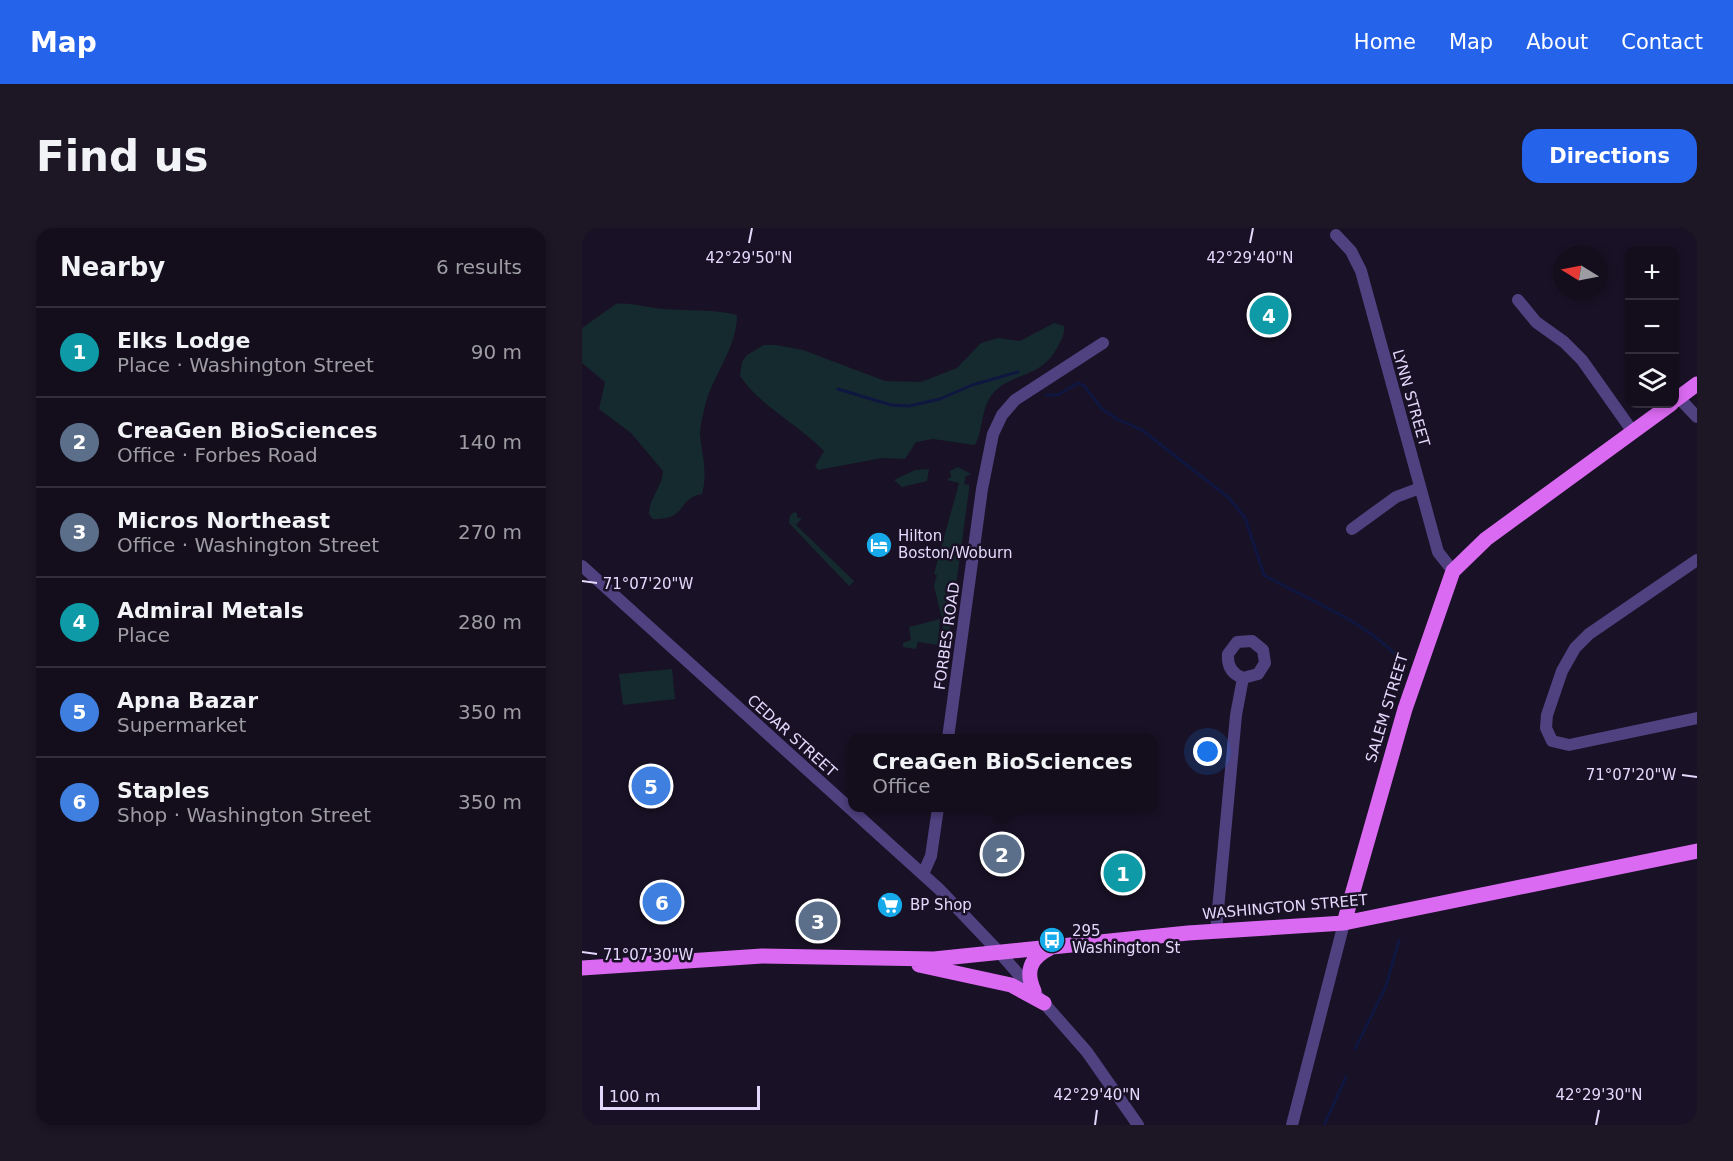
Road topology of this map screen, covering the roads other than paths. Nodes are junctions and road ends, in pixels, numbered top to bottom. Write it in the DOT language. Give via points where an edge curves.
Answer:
graph roads {
  1 [pos="1336,235"];
  2 [pos="1518,300"];
  3 [pos="1103,343"];
  4 [pos="1697,384"];
  5 [pos="1679,398"];
  6 [pos="1679,404"];
  7 [pos="1666,408"];
  8 [pos="1697,417"];
  9 [pos="1633,432"];
  10 [pos="1420,488"];
  11 [pos="1352,529"];
  12 [pos="1697,560"];
  13 [pos="582,566"];
  14 [pos="1453,571"];
  15 [pos="1243,678"];
  16 [pos="1697,718"];
  17 [pos="949,734"];
  18 [pos="848,807"];
  19 [pos="854,812"];
  20 [pos="937,812"];
  21 [pos="1697,851"];
  22 [pos="922,874"];
  23 [pos="1344,923"];
  24 [pos="1216,931"];
  25 [pos="1050,948"];
  26 [pos="999,952"];
  27 [pos="893,960"];
  28 [pos="582,968"];
  29 [pos="1039,997"];
  30 [pos="1138,1125"];
  31 [pos="1292,1125"];
  1 -- 10 [label="street, LYNN STREET" via="1361,272"];
  2 -- 9 [label="street" via="1536,322 1582,360"];
  3 -- 17 [label="street, FORBES ROAD" via="1015,400 993,434"];
  4 -- 5 [label="main road, SALEM STREET"];
  6 -- 8 [label="street"];
  7 -- 9 [label="main road, SALEM STREET"];
  9 -- 14 [label="main road, SALEM STREET" via="1480,544"];
  10 -- 11 [label="street" via="1396,497"];
  10 -- 14 [label="street, LYNN STREET" via="1438,552"];
  12 -- 16 [label="street" via="1589,634 1575,648 1562,671 1546,728 1551,740 1573,744"];
  13 -- 18 [label="street, CEDAR STREET"];
  14 -- 23 [label="main road, SALEM STREET" via="1407,702"];
  15 -- 24 [label="street"];
  19 -- 22 [label="street, CEDAR STREET"];
  20 -- 22 [label="street" via="931,856"];
  21 -- 23 [label="main road, WASHINGTON STREET"];
  22 -- 26 [label="street, CEDAR STREET"];
  23 -- 24 [label="main road, WASHINGTON STREET"];
  23 -- 31 [label="street, SALEM STREET"];
  24 -- 25 [label="main road, WASHINGTON STREET"];
  25 -- 26 [label="main road, WASHINGTON STREET"];
  25 -- 29 [label="main road" via="1037,955 1030,966 1029,974"];
  26 -- 27 [label="main road, WASHINGTON STREET"];
  26 -- 29 [label="street, CEDAR STREET"];
  27 -- 28 [label="main road, WASHINGTON STREET" via="762,956"];
  27 -- 29 [label="main road" via="997,981"];
  29 -- 30 [label="street, CEDAR STREET" via="1087,1052"];
}
